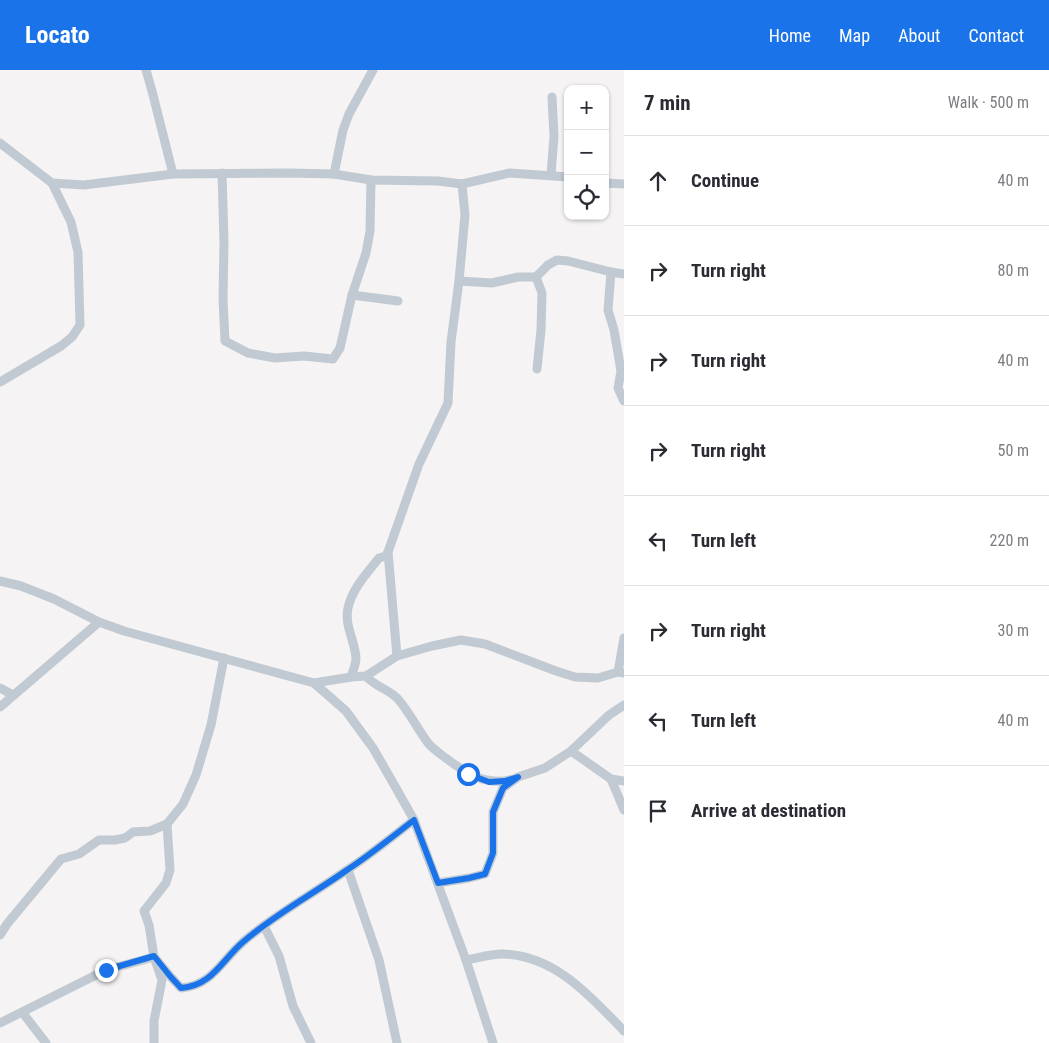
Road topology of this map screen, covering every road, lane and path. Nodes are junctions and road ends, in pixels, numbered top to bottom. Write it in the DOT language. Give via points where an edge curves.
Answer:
graph roads {
  1 [pos="146,70"];
  2 [pos="373,70"];
  3 [pos="552,97"];
  4 [pos="0,143"];
  5 [pos="222,173"];
  6 [pos="173,174"];
  7 [pos="334,174"];
  8 [pos="551,175"];
  9 [pos="564,177"];
  10 [pos="371,180"];
  11 [pos="609,183"];
  12 [pos="52,184"];
  13 [pos="462,184"];
  14 [pos="624,184"];
  15 [pos="611,272"];
  16 [pos="624,274"];
  17 [pos="536,277"];
  18 [pos="459,281"];
  19 [pos="352,295"];
  20 [pos="398,301"];
  21 [pos="537,369"];
  22 [pos="0,382"];
  23 [pos="624,401"];
  24 [pos="388,552"];
  25 [pos="0,581"];
  26 [pos="99,622"];
  27 [pos="624,638"];
  28 [pos="398,656"];
  29 [pos="224,658"];
  30 [pos="621,673"];
  31 [pos="366,676"];
  32 [pos="351,677"];
  33 [pos="314,683"];
  34 [pos="0,688"];
  35 [pos="13,695"];
  36 [pos="624,705"];
  37 [pos="0,707"];
  38 [pos="571,751"];
  39 [pos="518,777"];
  40 [pos="611,779"];
  41 [pos="624,781"];
  42 [pos="624,810"];
  43 [pos="414,820"];
  44 [pos="167,824"];
  45 [pos="348,870"];
  46 [pos="438,883"];
  47 [pos="264,926"];
  48 [pos="0,935"];
  49 [pos="154,956"];
  50 [pos="466,960"];
  51 [pos="22,1012"];
  52 [pos="0,1022"];
  53 [pos="624,1031"];
  54 [pos="490,1042"];
  55 [pos="46,1043"];
  56 [pos="154,1043"];
  57 [pos="311,1043"];
  58 [pos="397,1043"];
  1 -- 6 [label="street"];
  2 -- 7 [label="street" via="343,130"];
  3 -- 8 [label="street"];
  4 -- 12 [label="street"];
  5 -- 6 [label="street"];
  5 -- 7 [label="street"];
  5 -- 19 [label="street" via="225,341 248,353 275,358 334,359 340,348"];
  6 -- 12 [label="street" via="84,186"];
  7 -- 10 [label="street"];
  8 -- 9 [label="street"];
  8 -- 13 [label="street" via="510,173"];
  10 -- 13 [label="street"];
  10 -- 19 [label="street" via="370,231"];
  11 -- 14 [label="street"];
  12 -- 22 [label="street" via="71,222 78,252 80,325 61,346"];
  13 -- 18 [label="street" via="465,215"];
  15 -- 16 [label="street"];
  15 -- 17 [label="street" via="557,260"];
  15 -- 23 [label="street" via="608,310 621,371 618,388"];
  17 -- 18 [label="street" via="492,282"];
  17 -- 21 [label="street" via="542,293"];
  18 -- 24 [label="street" via="448,403 419,464"];
  19 -- 20 [label="street"];
  24 -- 28 [label="street"];
  24 -- 32 [label="street" via="379,558 353,592 347,608 356,657"];
  25 -- 26 [label="street" via="54,599"];
  26 -- 29 [label="street"];
  26 -- 35 [label="street"];
  27 -- 30 [label="street"];
  28 -- 30 [label="street" via="461,640 484,644 575,677 598,678"];
  28 -- 31 [label="street"];
  29 -- 33 [label="street"];
  29 -- 44 [label="street" via="211,725 196,775 183,804"];
  31 -- 32 [label="street"];
  31 -- 39 [label="street" via="396,698 429,745 468,774 489,782"];
  32 -- 33 [label="street"];
  33 -- 43 [label="street" via="346,711"];
  34 -- 35 [label="street"];
  35 -- 37 [label="street"];
  36 -- 38 [label="street"];
  38 -- 39 [label="street" via="545,768"];
  38 -- 40 [label="street"];
  39 -- 46 [label="street" via="503,788 493,812 493,853 485,874"];
  40 -- 41 [label="street"];
  40 -- 42 [label="street"];
  43 -- 45 [label="street"];
  43 -- 46 [label="street"];
  44 -- 48 [label="street" via="150,831 134,832 124,838 99,840 79,854 61,859"];
  44 -- 49 [label="street" via="170,870 166,883 144,911"];
  45 -- 47 [label="street"];
  45 -- 58 [label="street" via="379,960"];
  46 -- 50 [label="street"];
  47 -- 49 [label="street" via="242,943 213,974 191,987 181,988"];
  47 -- 57 [label="street" via="279,956 293,1006"];
  49 -- 51 [label="street" via="106,970"];
  49 -- 56 [label="street" via="162,980 154,1021"];
  50 -- 53 [label="street" via="503,954 530,958 563,973 588,993"];
  50 -- 54 [label="street"];
  51 -- 52 [label="street"];
  51 -- 55 [label="street"];
}
